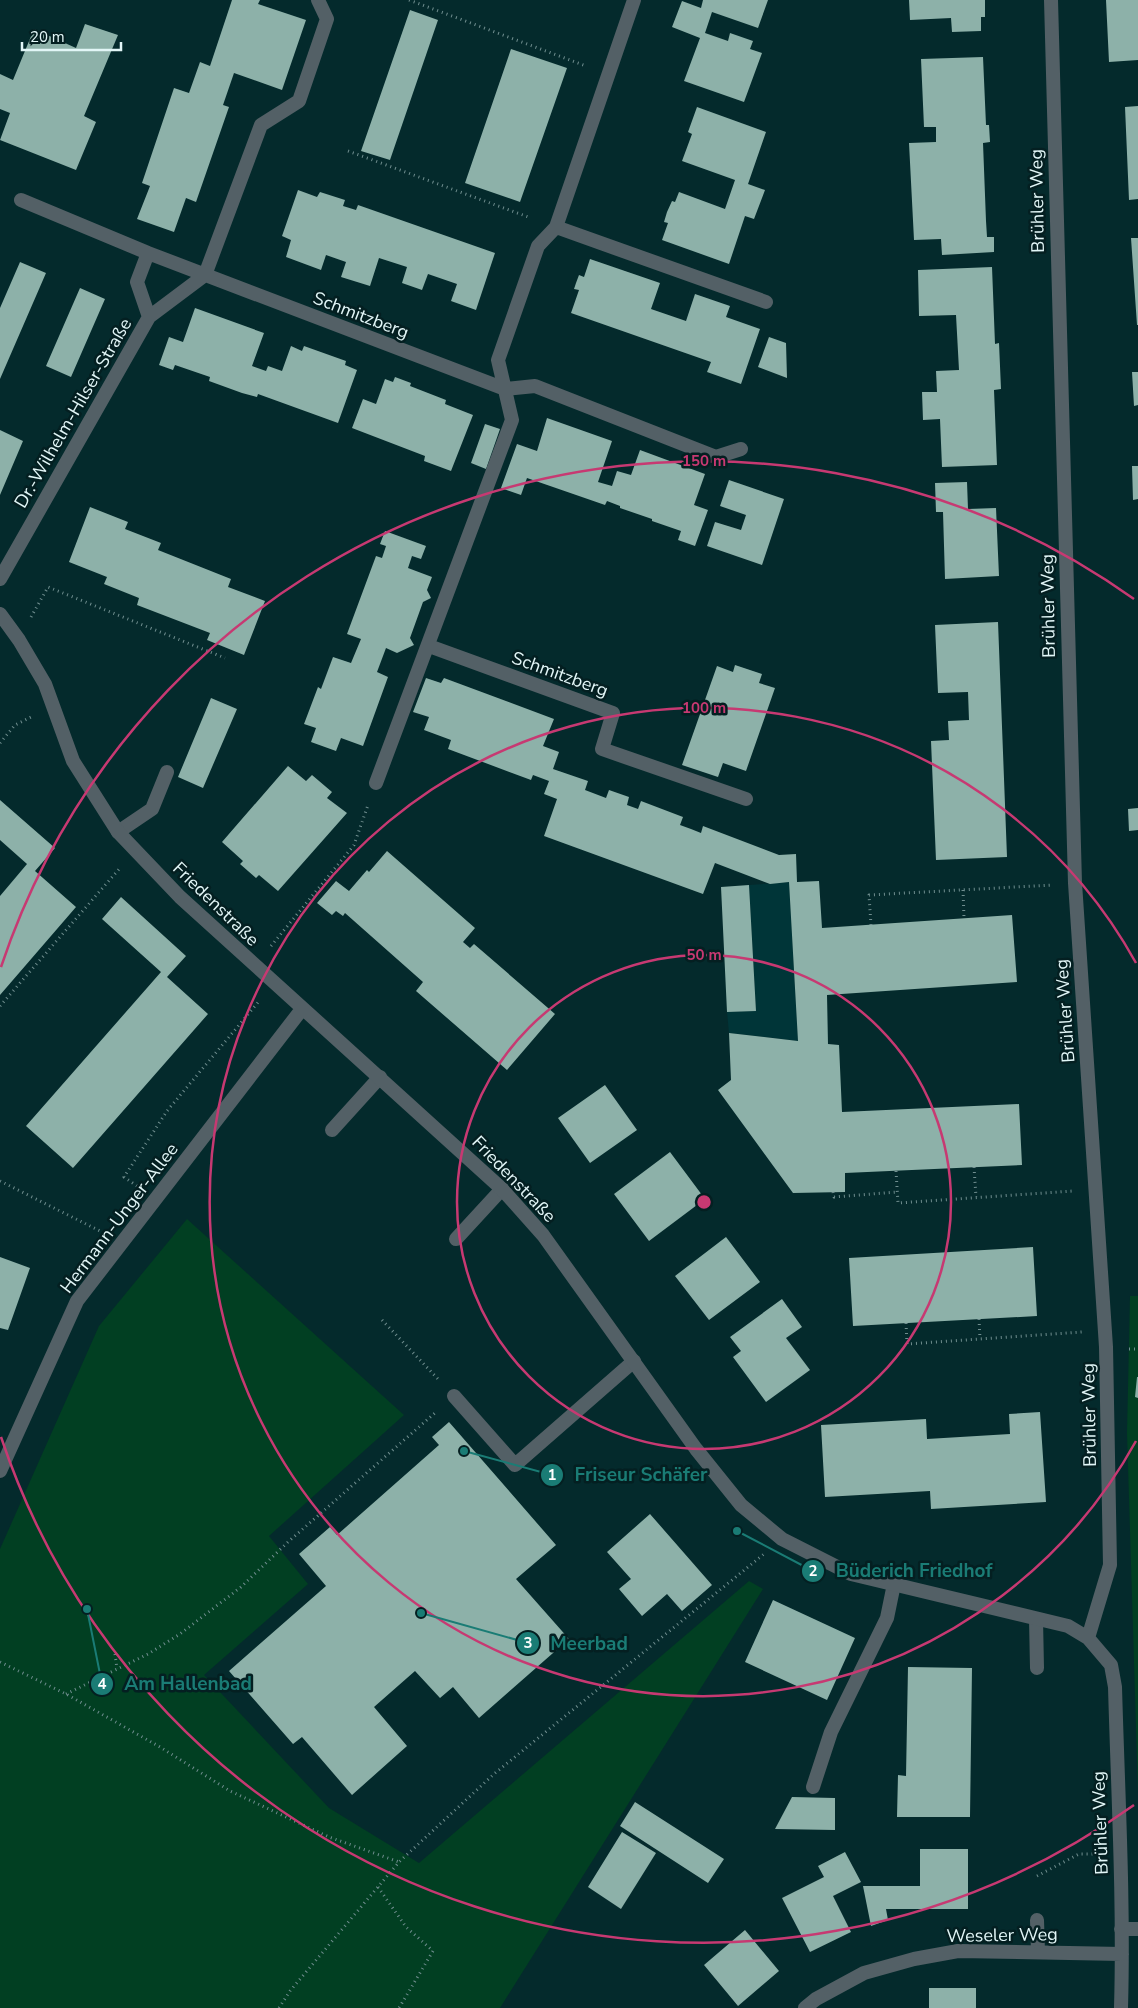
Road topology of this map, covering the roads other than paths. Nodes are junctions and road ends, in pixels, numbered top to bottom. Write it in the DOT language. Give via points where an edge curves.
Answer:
graph roads {
  1 [pos="318,0"];
  2 [pos="634,0"];
  3 [pos="1051,0"];
  4 [pos="21,200"];
  5 [pos="556,227"];
  6 [pos="148,253"];
  7 [pos="205,275"];
  8 [pos="766,302"];
  9 [pos="150,317"];
  10 [pos="505,389"];
  11 [pos="741,449"];
  12 [pos="0,579"];
  13 [pos="0,614"];
  14 [pos="429,646"];
  15 [pos="167,772"];
  16 [pos="376,783"];
  17 [pos="746,799"];
  18 [pos="118,832"];
  19 [pos="302,1009"];
  20 [pos="380,1077"];
  21 [pos="332,1130"];
  22 [pos="502,1189"];
  23 [pos="456,1239"];
  24 [pos="634,1361"];
  25 [pos="454,1396"];
  26 [pos="0,1471"];
  27 [pos="894,1584"];
  28 [pos="1036,1619"];
  29 [pos="1088,1638"];
  30 [pos="1037,1668"];
  31 [pos="813,1788"];
  32 [pos="1038,1920"];
  33 [pos="1121,1929"];
  34 [pos="1138,1929"];
  35 [pos="1038,1952"];
  36 [pos="1122,1954"];
  37 [pos="805,2008"];
  38 [pos="1121,2008"];
  1 -- 7 [label="street" via="327,19 299,101 261,125"];
  2 -- 5 [label="street"];
  3 -- 29 [label="street, Brühler Weg" via="1075,884 1105,1331 1110,1565"];
  4 -- 6 [label="street" via="91,233"];
  5 -- 8 [label="street"];
  5 -- 10 [label="street" via="538,246 498,360"];
  6 -- 7 [label="street"];
  6 -- 9 [label="street, Dr.-Wilhelm-Hilser-Straße" via="137,282"];
  7 -- 9 [label="street, Dr.-Wilhelm-Hilser-Straße"];
  7 -- 10 [label="street, Schmitzberg"];
  9 -- 12 [label="street, Dr.-Wilhelm-Hilser-Straße"];
  10 -- 11 [label="street, Schmitzberg" via="535,386 716,457"];
  10 -- 14 [label="street" via="512,420"];
  13 -- 18 [label="street, Friedenstraße" via="45,684 73,761"];
  14 -- 16 [label="street"];
  14 -- 17 [label="street, Schmitzberg" via="613,713 602,749"];
  15 -- 18 [label="street" via="152,809"];
  18 -- 19 [label="street, Friedenstraße" via="180,897"];
  19 -- 20 [label="street, Friedenstraße"];
  19 -- 26 [label="street, Hermann-Unger-Allee" via="77,1301"];
  20 -- 21 [label="street"];
  20 -- 22 [label="street, Friedenstraße"];
  22 -- 23 [label="street"];
  22 -- 24 [label="street, Friedenstraße" via="543,1235"];
  24 -- 25 [label="street" via="516,1465"];
  24 -- 27 [label="street, Friedenstraße" via="696,1449 742,1505 782,1539 851,1574"];
  27 -- 28 [label="street, Friedenstraße"];
  27 -- 31 [label="street" via="887,1618 831,1732"];
  28 -- 29 [label="street, Friedenstraße" via="1068,1626"];
  28 -- 30 [label="street"];
  29 -- 33 [label="street, Brühler Weg" via="1111,1665 1115,1688"];
  32 -- 35 [label="street"];
  33 -- 34 [label="street"];
  33 -- 36 [label="street, Brühler Weg"];
  35 -- 36 [label="street, Weseler Weg"];
  35 -- 37 [label="street, Weseler Weg" via="958,1951 914,1959 864,1973"];
  36 -- 38 [label="street, Brühler Weg"];
}
